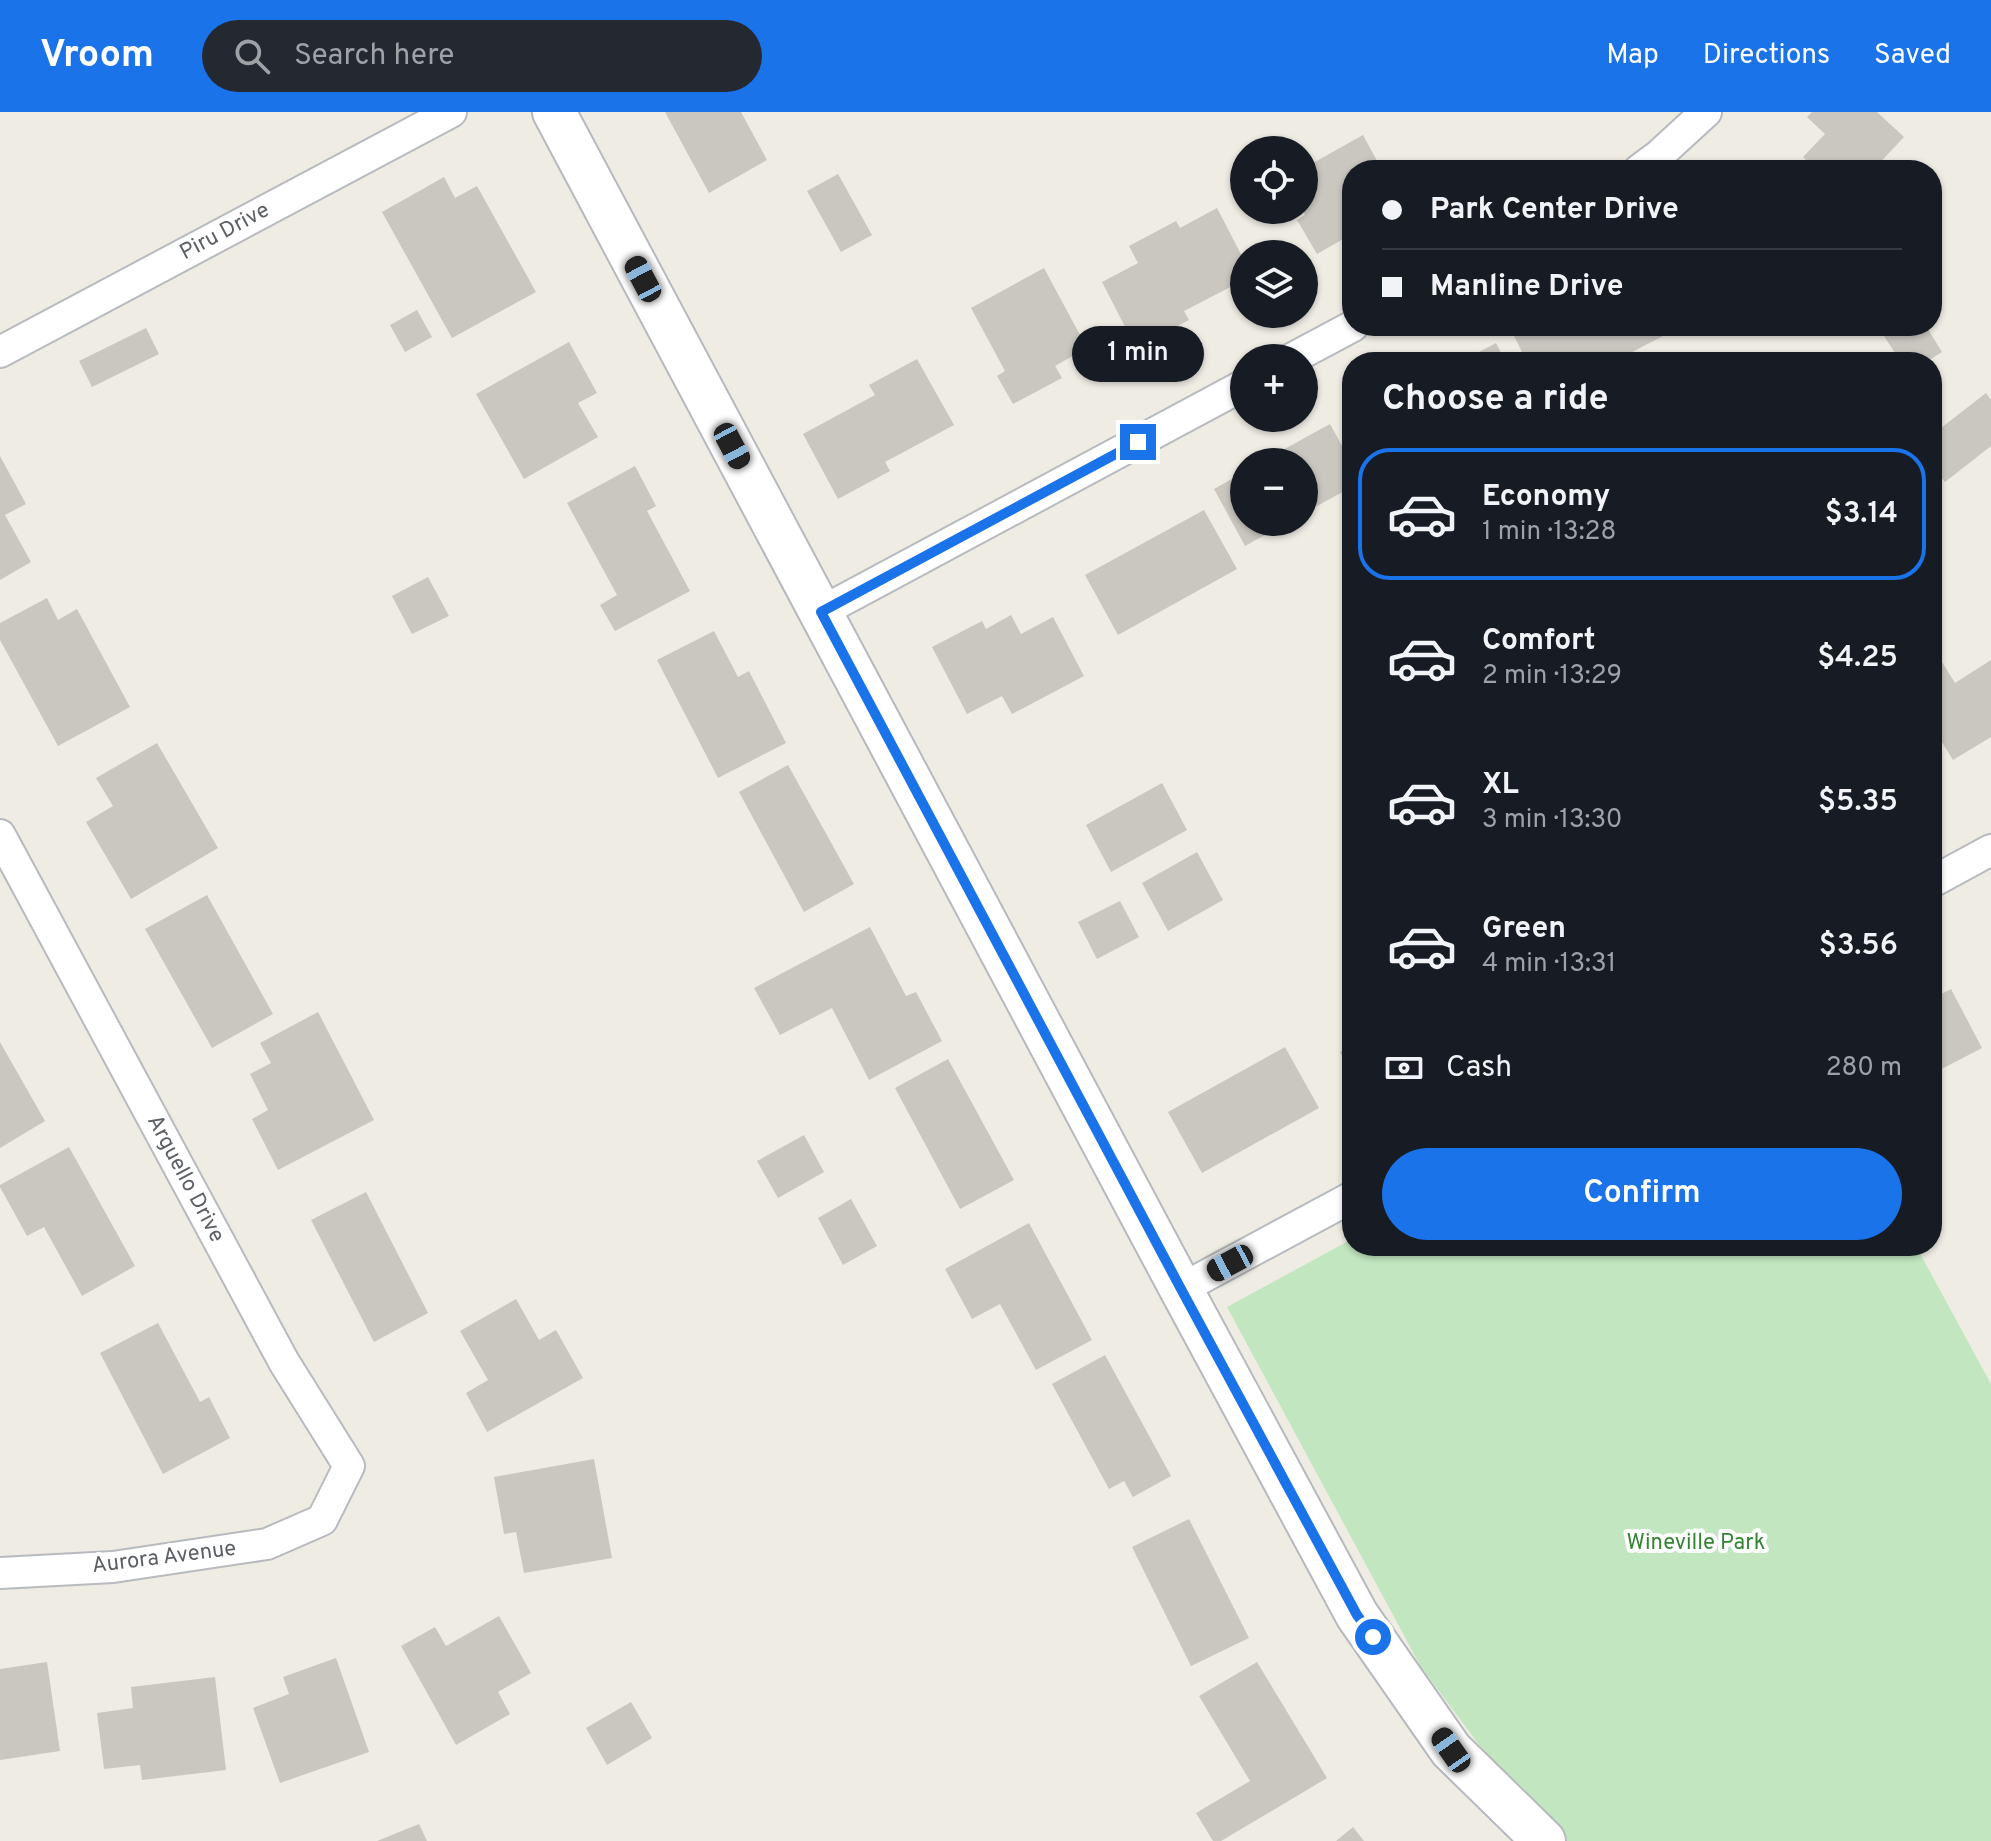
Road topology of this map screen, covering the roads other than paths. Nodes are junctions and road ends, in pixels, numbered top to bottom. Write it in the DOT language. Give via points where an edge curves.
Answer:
graph roads {
  1 [pos="451,112"];
  2 [pos="554,112"];
  3 [pos="1706,112"];
  4 [pos="1653,160"];
  5 [pos="1342,332"];
  6 [pos="1318,345"];
  7 [pos="0,352"];
  8 [pos="1230,393"];
  9 [pos="821,612"];
  10 [pos="0,835"];
  11 [pos="1991,850"];
  12 [pos="1942,877"];
  13 [pos="1342,1202"];
  14 [pos="1181,1289"];
  15 [pos="322,1520"];
  16 [pos="0,1573"];
  17 [pos="1544,1841"];
  1 -- 7 [label="street, Piru Drive"];
  2 -- 9 [label="street"];
  3 -- 4 [label="street"];
  5 -- 6 [label="street"];
  8 -- 9 [label="street"];
  9 -- 14 [label="street"];
  10 -- 15 [label="street, Arguello Drive" via="284,1362 349,1466"];
  11 -- 12 [label="street"];
  13 -- 14 [label="street"];
  14 -- 17 [label="street" via="1357,1615 1451,1750"];
  15 -- 16 [label="street, Aurora Avenue" via="267,1544 113,1567"];
}
